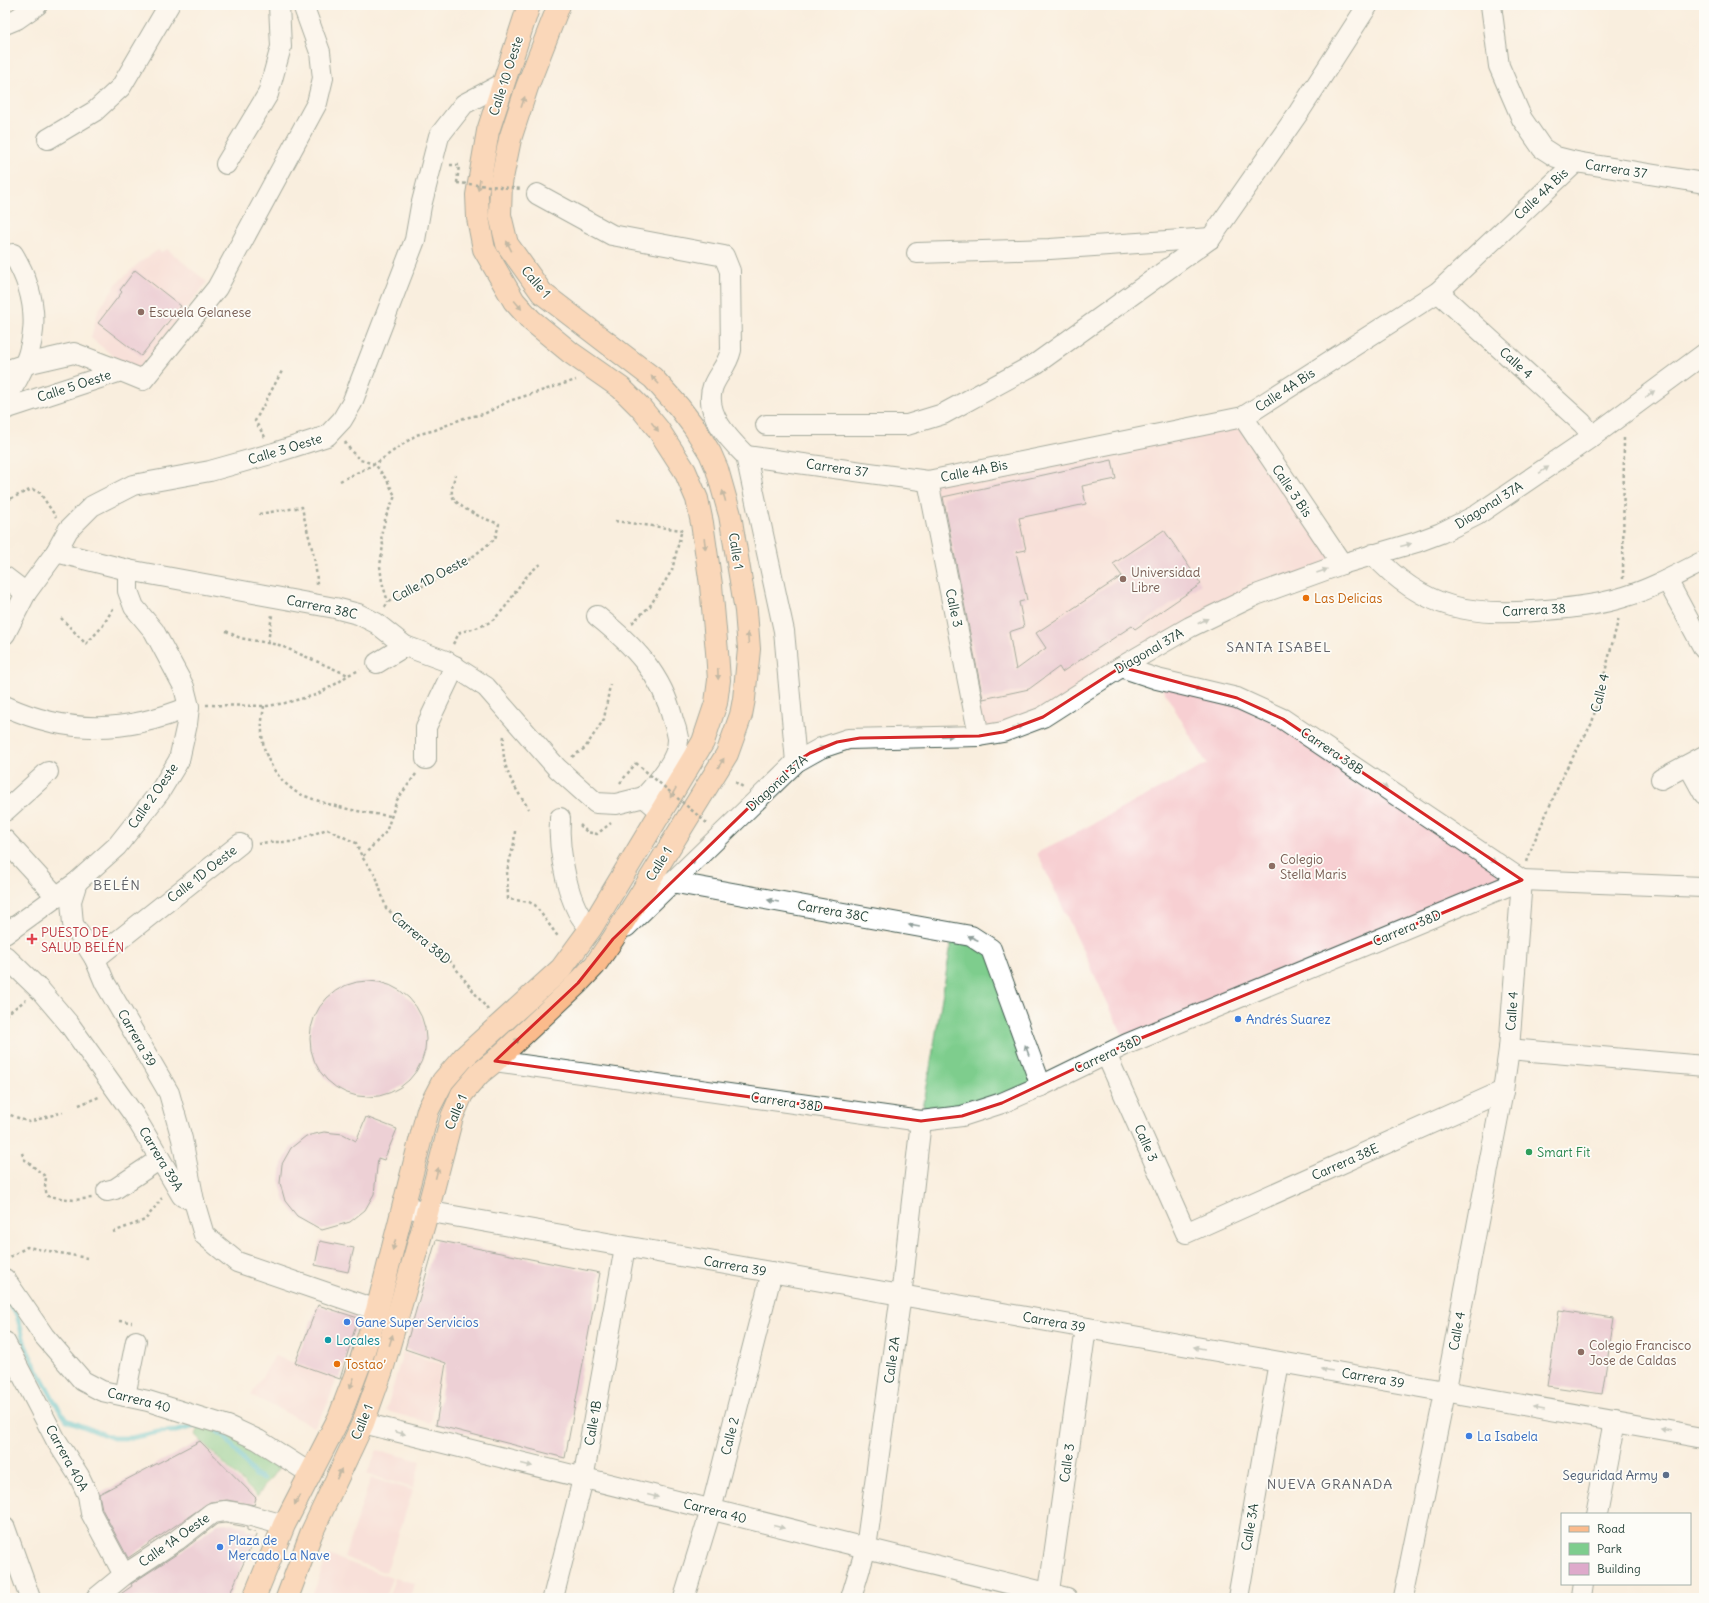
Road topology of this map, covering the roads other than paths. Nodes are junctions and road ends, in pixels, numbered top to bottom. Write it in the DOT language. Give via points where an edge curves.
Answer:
graph roads {
  1 [pos="37,5"];
  2 [pos="168,5"];
  3 [pos="279,5"];
  4 [pos="303,5"];
  5 [pos="529,5"];
  6 [pos="559,5"];
  7 [pos="1368,5"];
  8 [pos="1491,5"];
  9 [pos="5,24"];
  10 [pos="504,83"];
  11 [pos="510,138"];
  12 [pos="48,139"];
  13 [pos="485,147"];
  14 [pos="1576,162"];
  15 [pos="226,164"];
  16 [pos="1704,182"];
  17 [pos="530,192"];
  18 [pos="1211,238"];
  19 [pos="917,253"];
  20 [pos="13,254"];
  21 [pos="1438,292"];
  22 [pos="1704,354"];
  23 [pos="26,364"];
  24 [pos="5,371"];
  25 [pos="121,371"];
  26 [pos="5,399"];
  27 [pos="5,409"];
  28 [pos="1243,417"];
  29 [pos="766,425"];
  30 [pos="1593,436"];
  31 [pos="746,456"];
  32 [pos="928,481"];
  33 [pos="56,552"];
  34 [pos="1373,554"];
  35 [pos="1704,561"];
  36 [pos="1342,564"];
  37 [pos="128,570"];
  38 [pos="5,577"];
  39 [pos="1667,580"];
  40 [pos="26,593"];
  41 [pos="597,616"];
  42 [pos="5,634"];
  43 [pos="405,646"];
  44 [pos="1704,649"];
  45 [pos="377,663"];
  46 [pos="450,664"];
  47 [pos="1121,667"];
  48 [pos="5,706"];
  49 [pos="189,707"];
  50 [pos="979,736"];
  51 [pos="426,759"];
  52 [pos="1696,761"];
  53 [pos="796,762"];
  54 [pos="48,772"];
  55 [pos="1661,779"];
  56 [pos="1704,794"];
  57 [pos="652,804"];
  58 [pos="5,811"];
  59 [pos="560,818"];
  60 [pos="5,840"];
  61 [pos="240,844"];
  62 [pos="1522,880"];
  63 [pos="1704,880"];
  64 [pos="77,882"];
  65 [pos="671,882"];
  66 [pos="1704,888"];
  67 [pos="58,897"];
  68 [pos="591,928"];
  69 [pos="5,934"];
  70 [pos="613,939"];
  71 [pos="5,956"];
  72 [pos="95,958"];
  73 [pos="1509,1048"];
  74 [pos="1106,1054"];
  75 [pos="495,1061"];
  76 [pos="1704,1066"];
  77 [pos="1041,1086"];
  78 [pos="1503,1092"];
  79 [pos="921,1121"];
  80 [pos="160,1159"];
  81 [pos="107,1191"];
  82 [pos="194,1201"];
  83 [pos="403,1207"];
  84 [pos="427,1211"];
  85 [pos="1186,1232"];
  86 [pos="625,1247"];
  87 [pos="772,1272"];
  88 [pos="5,1279"];
  89 [pos="901,1295"];
  90 [pos="377,1310"];
  91 [pos="1086,1328"];
  92 [pos="136,1341"];
  93 [pos="5,1342"];
  94 [pos="1279,1362"];
  95 [pos="1445,1391"];
  96 [pos="125,1396"];
  97 [pos="1614,1421"];
  98 [pos="363,1424"];
  99 [pos="1704,1437"];
  100 [pos="310,1474"];
  101 [pos="583,1478"];
  102 [pos="711,1510"];
  103 [pos="1596,1513"];
  104 [pos="284,1525"];
  105 [pos="5,1528"];
  106 [pos="866,1548"];
  107 [pos="124,1575"];
  108 [pos="1582,1585"];
  109 [pos="1054,1597"];
  110 [pos="30,1598"];
  111 [pos="96,1598"];
  112 [pos="254,1598"];
  113 [pos="287,1598"];
  114 [pos="553,1598"];
  115 [pos="684,1598"];
  116 [pos="851,1598"];
  117 [pos="1238,1598"];
  118 [pos="1402,1598"];
  119 [pos="1580,1598"];
  1 -- 9 [label="street" via="18,19"];
  2 -- 12 [label="street" via="121,87 95,111"];
  3 -- 15 [label="street" via="281,47 268,94"];
  4 -- 25 [label="street, Calle 5 Oeste" via="320,52 323,78 317,103 217,288 143,380"];
  5 -- 10 [label="main road, Calle 10 Oeste"];
  11 -- 6 [label="main road, Calle 10 Oeste, one-way"];
  7 -- 18 [label="street" via="1299,112"];
  8 -- 14 [label="street, Carrera 37" via="1499,66 1522,119 1542,148 1556,157"];
  10 -- 13 [label="main road, Calle 10 Oeste"];
  10 -- 33 [label="street, Calle 3 Oeste" via="464,104 439,136 415,240 352,403 342,420 327,436 210,470 133,485 92,506 68,530"];
  70 -- 11 [label="main road, Calle 1, one-way" via="727,754 741,714 747,681 749,649 746,611 730,515 717,469 694,427 653,378 542,293 507,244 500,215 501,183"];
  13 -- 57 [label="main road, Calle 1, one-way" via="478,195 478,218 484,249 500,278 514,301 531,320 571,353 621,388 640,407 658,429 685,471 697,499 711,585 719,680 716,703 703,742"];
  14 -- 16 [label="street, Carrera 37"];
  14 -- 21 [label="street, Calle 4A Bis"];
  17 -- 31 [label="street" via="612,235 724,256 730,271 731,350 728,361 713,385 710,399 718,423"];
  18 -- 19 [label="street" via="1050,249"];
  18 -- 29 [label="street" via="1037,363 943,414 907,425"];
  20 -- 23 [label="street" via="28,284 33,304 32,344"];
  21 -- 28 [label="street, Calle 4A Bis"];
  21 -- 30 [label="street, Calle 4" via="1582,423"];
  30 -- 22 [label="street, Diagonal 37A, one-way"];
  23 -- 24 [label="street"];
  23 -- 25 [label="street" via="74,352"];
  23 -- 26 [label="street"];
  25 -- 27 [label="street, Calle 5 Oeste"];
  28 -- 32 [label="street, Calle 4A Bis"];
  28 -- 36 [label="street, Calle 3 Bis"];
  34 -- 30 [label="street, Diagonal 37A, one-way" via="1417,542 1477,515"];
  31 -- 32 [label="street, Carrera 37"];
  31 -- 53 [label="street" via="784,631"];
  32 -- 50 [label="street, Calle 3"];
  33 -- 37 [label="street, Carrera 38C"];
  33 -- 40 [label="street, Calle 3 Oeste"];
  34 -- 36 [label="street, Diagonal 37A"];
  34 -- 39 [label="street, Carrera 38" via="1411,588 1430,599 1471,611 1519,613 1567,608 1621,585"];
  35 -- 39 [label="street, Carrera 38"];
  47 -- 36 [label="street, Diagonal 37A, one-way" via="1190,627 1256,594"];
  37 -- 43 [label="street, Carrera 38C" via="358,614 376,623"];
  37 -- 49 [label="street, Calle 2 Oeste" via="128,591 134,607 154,631 184,687"];
  38 -- 40 [label="street"];
  39 -- 44 [label="street"];
  40 -- 42 [label="street, Calle 3 Oeste"];
  41 -- 57 [label="street" via="635,649 657,680 669,705 678,738 673,757 660,779"];
  43 -- 45 [label="street"];
  43 -- 46 [label="street, Carrera 38C"];
  46 -- 51 [label="street" via="426,727"];
  46 -- 57 [label="street, Carrera 38C" via="486,687 557,768 596,803"];
  50 -- 47 [label="street, Diagonal 37A, one-way" via="1003,732 1043,717"];
  47 -- 62 [label="street, Carrera 38B, one-way" via="1157,679 1236,698 1283,719"];
  48 -- 49 [label="street" via="44,721 93,728 142,723"];
  49 -- 64 [label="street, Calle 2 Oeste" via="179,760 159,793 117,846"];
  53 -- 50 [label="street, Diagonal 37A, one-way" via="821,748 848,739"];
  52 -- 55 [label="street"];
  52 -- 56 [label="street"];
  65 -- 53 [label="street, Diagonal 37A, one-way"];
  54 -- 58 [label="street"];
  57 -- 68 [label="main road, Calle 1"];
  59 -- 68 [label="street" via="563,863 569,889 582,919"];
  60 -- 67 [label="street"];
  61 -- 72 [label="street, Calle 1D Oeste"];
  62 -- 66 [label="street, Carrera 38D"];
  62 -- 73 [label="street, Calle 4"];
  62 -- 74 [label="street, Carrera 38D"];
  63 -- 66 [label="street"];
  64 -- 67 [label="street, Calle 2 Oeste"];
  64 -- 72 [label="street, Carrera 39" via="71,901 73,924"];
  65 -- 70 [label="street, Diagonal 37A"];
  77 -- 65 [label="street, Carrera 38C, one-way" via="991,949 971,936"];
  67 -- 69 [label="street, Calle 2 Oeste"];
  68 -- 83 [label="main road, Calle 1" via="561,970 463,1058 443,1080 428,1110"];
  75 -- 70 [label="main road, Calle 1, one-way" via="578,983 595,965"];
  71 -- 80 [label="street, Carrera 39A" via="41,990 69,1024 134,1115"];
  72 -- 82 [label="street, Carrera 39" via="105,983 169,1094 182,1139"];
  73 -- 76 [label="street"];
  73 -- 78 [label="street, Calle 4"];
  74 -- 77 [label="street, Carrera 38D"];
  74 -- 85 [label="street, Calle 3"];
  75 -- 79 [label="street, Carrera 38D"];
  84 -- 75 [label="main road, Calle 1, one-way" via="452,1117 462,1094 479,1074"];
  77 -- 79 [label="street, Carrera 38D" via="1002,1103 962,1116"];
  78 -- 85 [label="street, Carrera 38E"];
  78 -- 95 [label="street, Calle 4"];
  79 -- 89 [label="street, Calle 2A"];
  80 -- 81 [label="street" via="115,1189"];
  80 -- 82 [label="street, Carrera 39A" via="182,1196"];
  82 -- 90 [label="street, Carrera 39A" via="204,1234 238,1262"];
  83 -- 84 [label="street, Carrera 39"];
  83 -- 90 [label="main road, Calle 1, one-way"];
  84 -- 86 [label="street, Carrera 39"];
  98 -- 84 [label="main road, Calle 1, one-way" via="399,1314"];
  86 -- 87 [label="street, Carrera 39"];
  86 -- 101 [label="street, Calle 1B"];
  87 -- 89 [label="street, Carrera 39"];
  87 -- 102 [label="street, Calle 2"];
  88 -- 96 [label="street, Carrera 40" via="44,1336 83,1381 102,1391"];
  89 -- 91 [label="street, Carrera 39"];
  89 -- 106 [label="street, Calle 2A"];
  90 -- 100 [label="main road, Calle 1, one-way" via="339,1418"];
  94 -- 91 [label="street, Carrera 39, one-way"];
  91 -- 109 [label="street, Calle 3"];
  92 -- 96 [label="street"];
  93 -- 107 [label="street, Carrera 40A" via="56,1440 79,1476 88,1495 91,1513"];
  95 -- 94 [label="street, Carrera 39, one-way"];
  94 -- 117 [label="street, Calle 3A"];
  97 -- 95 [label="street, Carrera 39, one-way"];
  95 -- 118 [label="street, Calle 4"];
  96 -- 100 [label="street, Carrera 40" via="228,1426 258,1440"];
  99 -- 97 [label="street, Carrera 39, one-way"];
  97 -- 103 [label="street"];
  98 -- 101 [label="street, Carrera 40, one-way"];
  113 -- 98 [label="main road, Calle 1, one-way" via="311,1534"];
  100 -- 104 [label="main road, Calle 1, one-way"];
  101 -- 102 [label="street, Carrera 40, one-way"];
  101 -- 114 [label="street, Calle 1B"];
  102 -- 106 [label="street, Carrera 40, one-way"];
  102 -- 115 [label="street, Calle 2"];
  104 -- 107 [label="street, Calle 1A Oeste" via="244,1514 225,1511 212,1513"];
  104 -- 112 [label="main road, Calle 1"];
  105 -- 110 [label="street"];
  106 -- 109 [label="street, Carrera 40"];
  106 -- 116 [label="street, Calle 2A"];
  107 -- 111 [label="street, Calle 1A Oeste"];
  108 -- 119 [label="street"];
}
